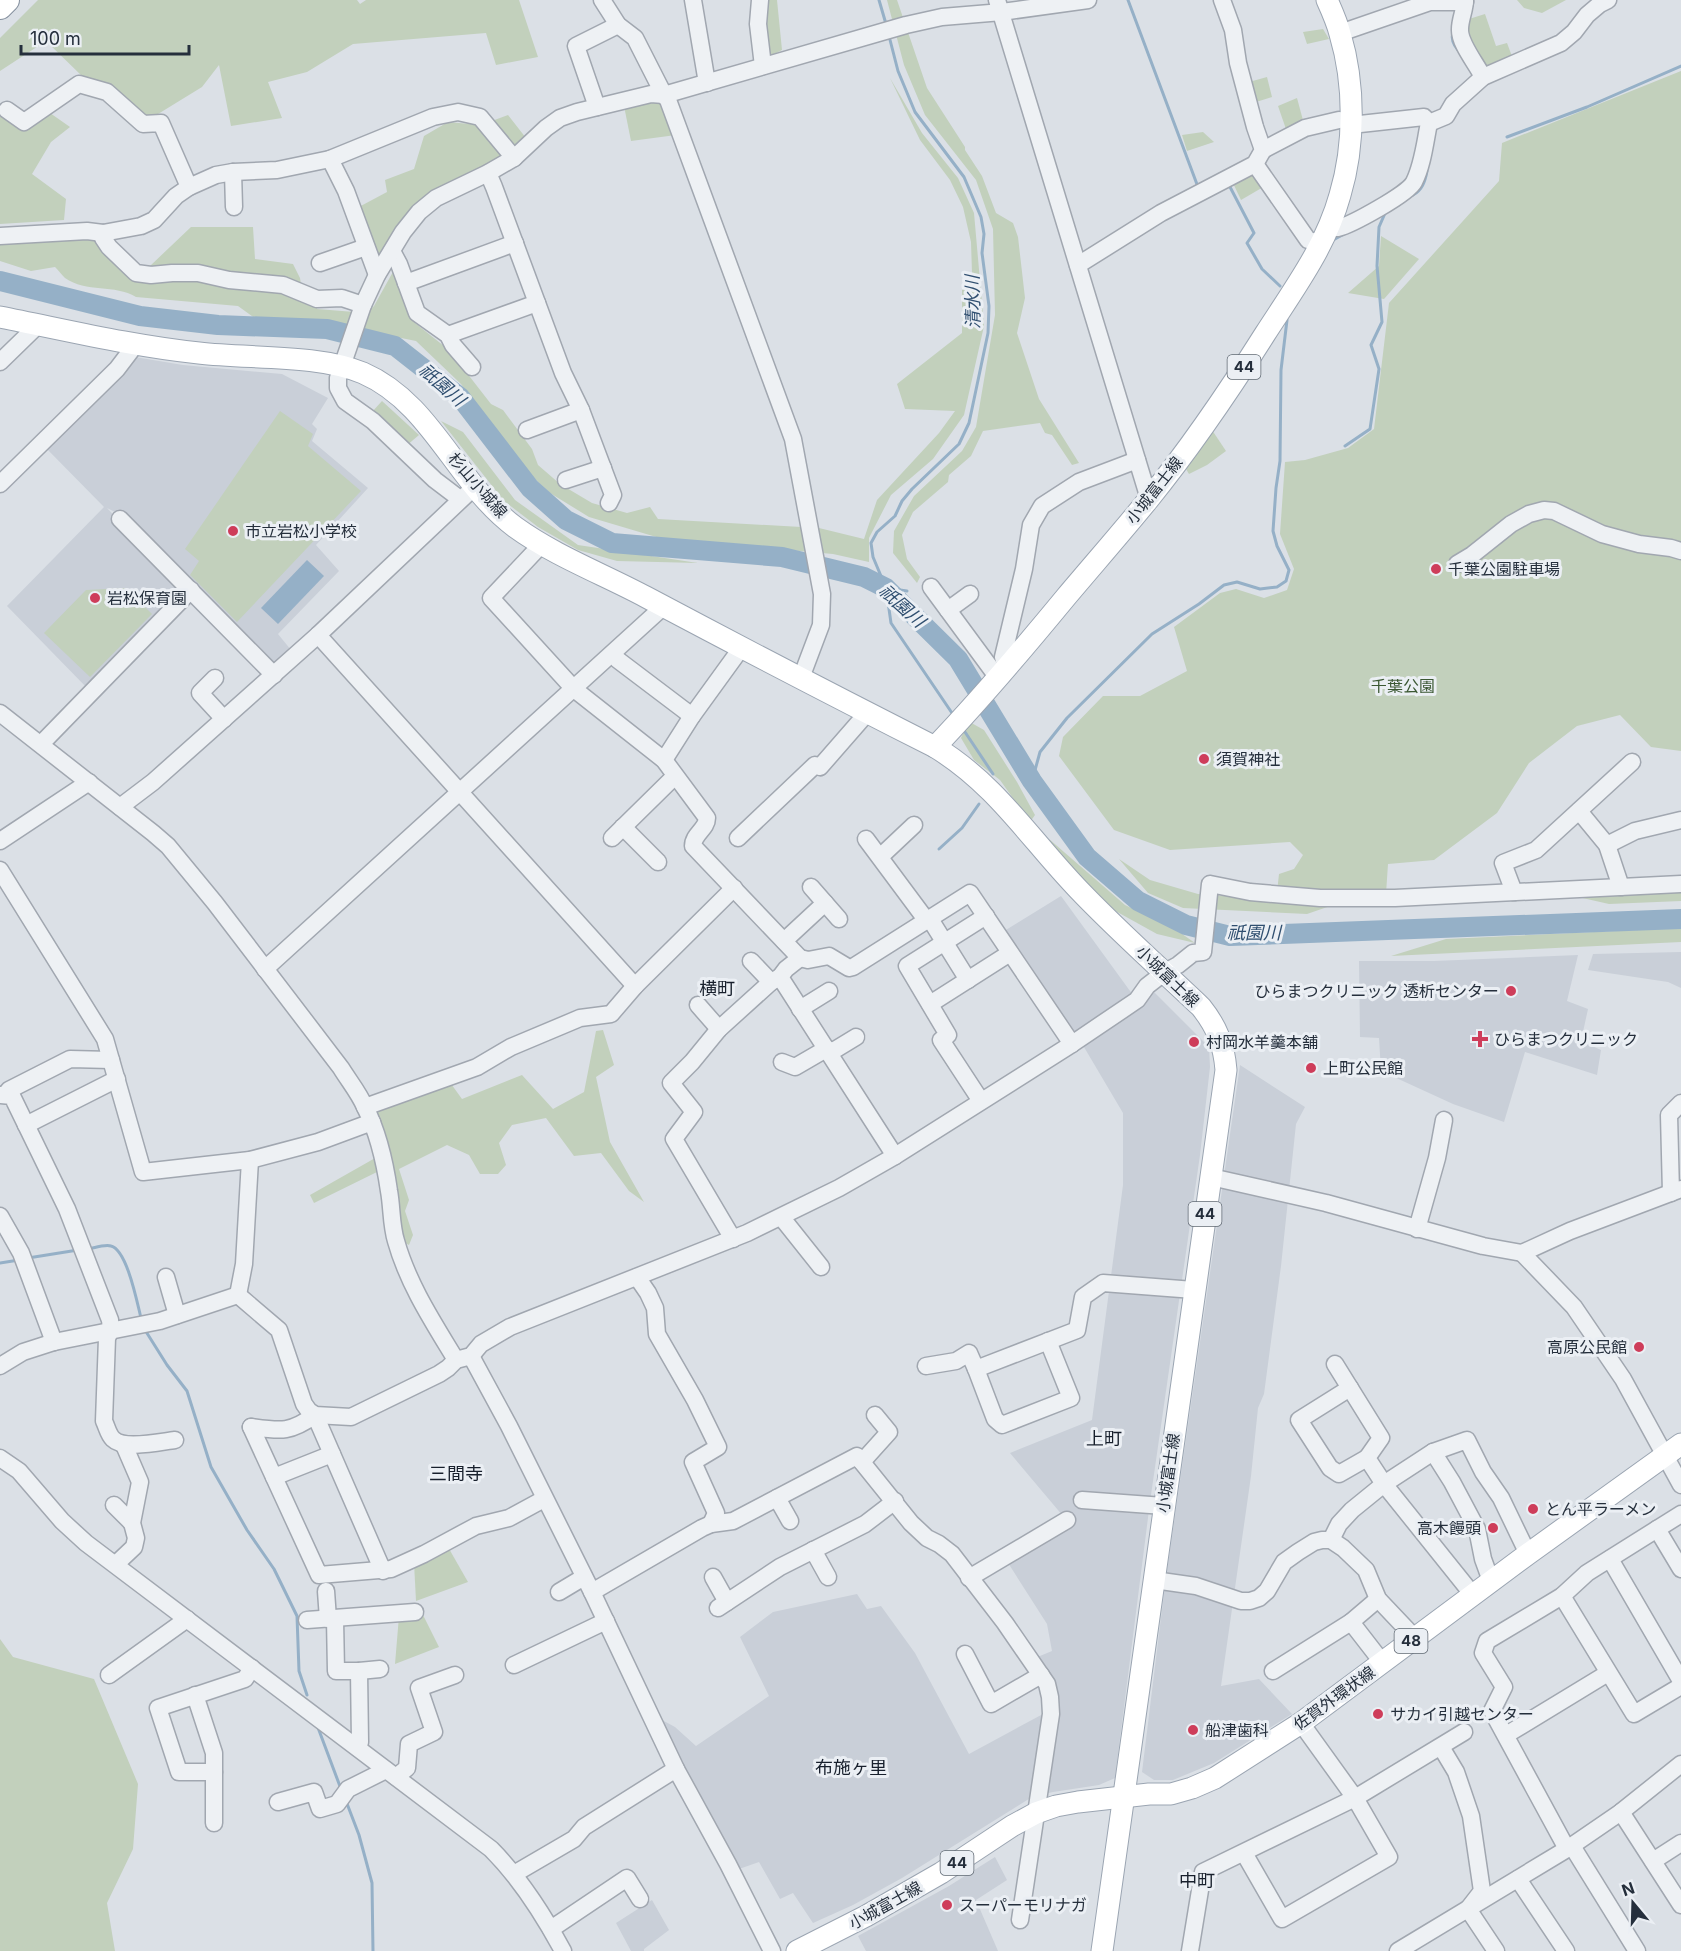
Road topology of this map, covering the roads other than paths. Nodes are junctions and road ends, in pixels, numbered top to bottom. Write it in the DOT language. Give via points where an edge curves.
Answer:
graph roads {
  1 [pos="7,0"];
  2 [pos="602,0"];
  3 [pos="693,0"];
  4 [pos="760,0"];
  5 [pos="1088,0"];
  6 [pos="1222,0"];
  7 [pos="1327,0"];
  8 [pos="1608,0"];
  9 [pos="1460,1"];
  10 [pos="1000,6"];
  11 [pos="0,7"];
  12 [pos="618,25"];
  13 [pos="1340,33"];
  14 [pos="763,66"];
  15 [pos="1483,77"];
  16 [pos="707,83"];
  17 [pos="663,95"];
  18 [pos="597,107"];
  19 [pos="7,110"];
  20 [pos="1345,122"];
  21 [pos="1429,123"];
  22 [pos="1259,157"];
  23 [pos="514,158"];
  24 [pos="330,159"];
  25 [pos="233,172"];
  26 [pos="488,173"];
  27 [pos="189,187"];
  28 [pos="234,207"];
  29 [pos="103,233"];
  30 [pos="0,236"];
  31 [pos="1325,236"];
  32 [pos="515,243"];
  33 [pos="366,247"];
  34 [pos="392,251"];
  35 [pos="320,263"];
  36 [pos="1078,265"];
  37 [pos="377,275"];
  38 [pos="406,283"];
  39 [pos="537,303"];
  40 [pos="363,305"];
  41 [pos="0,317"];
  42 [pos="38,325"];
  43 [pos="448,335"];
  44 [pos="136,344"];
  45 [pos="344,359"];
  46 [pos="0,362"];
  47 [pos="472,367"];
  48 [pos="581,410"];
  49 [pos="527,430"];
  50 [pos="1137,460"];
  51 [pos="603,468"];
  52 [pos="566,480"];
  53 [pos="0,484"];
  54 [pos="468,494"];
  55 [pos="1149,499"];
  56 [pos="609,503"];
  57 [pos="120,519"];
  58 [pos="542,544"];
  59 [pos="1681,551"];
  60 [pos="1457,564"];
  61 [pos="931,587"];
  62 [pos="191,590"];
  63 [pos="970,594"];
  64 [pos="664,606"];
  65 [pos="948,610"];
  66 [pos="318,635"];
  67 [pos="742,647"];
  68 [pos="613,653"];
  69 [pos="1002,673"];
  70 [pos="274,675"];
  71 [pos="214,678"];
  72 [pos="801,678"];
  73 [pos="574,689"];
  74 [pos="868,712"];
  75 [pos="0,713"];
  76 [pos="692,716"];
  77 [pos="224,719"];
  78 [pos="40,744"];
  79 [pos="935,747"];
  80 [pos="664,760"];
  81 [pos="1632,762"];
  82 [pos="675,776"];
  83 [pos="89,782"];
  84 [pos="460,792"];
  85 [pos="120,807"];
  86 [pos="1579,811"];
  87 [pos="1681,820"];
  88 [pos="914,825"];
  89 [pos="738,838"];
  90 [pos="866,839"];
  91 [pos="0,841"];
  92 [pos="1607,845"];
  93 [pos="880,857"];
  94 [pos="658,861"];
  95 [pos="0,870"];
  96 [pos="1681,884"];
  97 [pos="811,887"];
  98 [pos="1621,887"];
  99 [pos="734,888"];
  100 [pos="1514,892"];
  101 [pos="825,903"];
  102 [pos="986,916"];
  103 [pos="839,919"];
  104 [pos="928,920"];
  105 [pos="784,941"];
  106 [pos="945,942"];
  107 [pos="1010,953"];
  108 [pos="800,958"];
  109 [pos="751,961"];
  110 [pos="265,969"];
  111 [pos="1165,972"];
  112 [pos="775,980"];
  113 [pos="968,980"];
  114 [pos="636,986"];
  115 [pos="829,991"];
  116 [pos="930,1004"];
  117 [pos="698,1005"];
  118 [pos="800,1009"];
  119 [pos="719,1029"];
  120 [pos="856,1037"];
  121 [pos="1072,1044"];
  122 [pos="826,1048"];
  123 [pos="111,1060"];
  124 [pos="782,1062"];
  125 [pos="117,1079"];
  126 [pos="2,1095"];
  127 [pos="981,1101"];
  128 [pos="1681,1103"];
  129 [pos="369,1114"];
  130 [pos="1444,1120"];
  131 [pos="26,1125"];
  132 [pos="895,1156"];
  133 [pos="250,1160"];
  134 [pos="1211,1177"];
  135 [pos="1676,1191"];
  136 [pos="0,1216"];
  137 [pos="782,1218"];
  138 [pos="1417,1229"];
  139 [pos="733,1239"];
  140 [pos="1522,1253"];
  141 [pos="821,1267"];
  142 [pos="166,1277"];
  143 [pos="637,1277"];
  144 [pos="1194,1290"];
  145 [pos="238,1295"];
  146 [pos="177,1315"];
  147 [pos="111,1330"];
  148 [pos="1048,1341"];
  149 [pos="54,1342"];
  150 [pos="464,1358"];
  151 [pos="1335,1364"];
  152 [pos="0,1366"];
  153 [pos="926,1366"];
  154 [pos="976,1370"];
  155 [pos="1350,1388"];
  156 [pos="315,1415"];
  157 [pos="875,1415"];
  158 [pos="175,1440"];
  159 [pos="0,1445"];
  160 [pos="124,1445"];
  161 [pos="1673,1450"];
  162 [pos="1432,1452"];
  163 [pos="332,1454"];
  164 [pos="1367,1458"];
  165 [pos="862,1462"];
  166 [pos="4,1464"];
  167 [pos="274,1478"];
  168 [pos="1384,1484"];
  169 [pos="1681,1485"];
  170 [pos="777,1498"];
  171 [pos="544,1499"];
  172 [pos="1082,1500"];
  173 [pos="895,1501"];
  174 [pos="114,1505"];
  175 [pos="1164,1506"];
  176 [pos="1681,1514"];
  177 [pos="1067,1520"];
  178 [pos="790,1521"];
  179 [pos="132,1523"];
  180 [pos="711,1524"];
  181 [pos="1657,1529"];
  182 [pos="1331,1540"];
  183 [pos="813,1550"];
  184 [pos="1527,1554"];
  185 [pos="1610,1559"];
  186 [pos="116,1564"];
  187 [pos="1681,1569"];
  188 [pos="383,1571"];
  189 [pos="713,1577"];
  190 [pos="828,1577"];
  191 [pos="969,1578"];
  192 [pos="1154,1580"];
  193 [pos="1491,1581"];
  194 [pos="588,1585"];
  195 [pos="327,1591"];
  196 [pos="559,1592"];
  197 [pos="1473,1595"];
  198 [pos="1562,1596"];
  199 [pos="1378,1599"];
  200 [pos="415,1612"];
  201 [pos="187,1619"];
  202 [pos="332,1619"];
  203 [pos="307,1620"];
  204 [pos="606,1621"];
  205 [pos="1351,1622"];
  206 [pos="1415,1638"];
  207 [pos="965,1654"];
  208 [pos="1382,1662"];
  209 [pos="514,1665"];
  210 [pos="252,1668"];
  211 [pos="381,1669"];
  212 [pos="359,1671"];
  213 [pos="1273,1671"];
  214 [pos="1608,1673"];
  215 [pos="109,1675"];
  216 [pos="455,1675"];
  217 [pos="1041,1675"];
  218 [pos="1681,1680"];
  219 [pos="1681,1686"];
  220 [pos="195,1695"];
  221 [pos="1301,1723"];
  222 [pos="1464,1732"];
  223 [pos="1506,1735"];
  224 [pos="1441,1747"];
  225 [pos="358,1748"];
  226 [pos="1681,1764"];
  227 [pos="676,1769"];
  228 [pos="214,1772"];
  229 [pos="391,1773"];
  230 [pos="1124,1797"];
  231 [pos="1355,1798"];
  232 [pos="278,1802"];
  233 [pos="1621,1812"];
  234 [pos="1036,1813"];
  235 [pos="214,1823"];
  236 [pos="1681,1843"];
  237 [pos="1570,1847"];
  238 [pos="1244,1853"];
  239 [pos="1653,1862"];
  240 [pos="514,1874"];
  241 [pos="1518,1879"];
  242 [pos="640,1899"];
  243 [pos="1681,1905"];
  244 [pos="1468,1909"];
  245 [pos="1020,1920"];
  246 [pos="551,1929"];
  247 [pos="563,1951"];
  248 [pos="772,1951"];
  249 [pos="797,1951"];
  250 [pos="1102,1951"];
  251 [pos="1190,1951"];
  252 [pos="1398,1951"];
  253 [pos="1496,1951"];
  254 [pos="1566,1951"];
  255 [pos="1637,1951"];
  1 -- 11 [label="highway"];
  2 -- 12 [label="street"];
  3 -- 16 [label="street"];
  4 -- 14 [label="street" via="758,24"];
  5 -- 10 [label="street"];
  6 -- 22 [label="street" via="1233,30"];
  7 -- 13 [label="main road, 小城富士線 / 44"];
  8 -- 15 [label="street" via="1587,15 1561,43"];
  9 -- 13 [label="street" via="1430,2"];
  9 -- 15 [label="street" via="1465,9 1460,28 1462,43"];
  10 -- 14 [label="street" via="906,25"];
  10 -- 36 [label="street"];
  12 -- 17 [label="street" via="635,38"];
  12 -- 18 [label="street" via="576,46"];
  13 -- 20 [label="main road, 小城富士線 / 44" via="1349,73"];
  14 -- 16 [label="street"];
  15 -- 21 [label="street" via="1453,104 1446,116"];
  16 -- 17 [label="street"];
  17 -- 18 [label="street" via="651,94"];
  17 -- 72 [label="street" via="793,439 822,594 821,625"];
  18 -- 23 [label="street" via="560,118"];
  19 -- 27 [label="street" via="24,122 79,84 107,92 143,124 161,123"];
  20 -- 21 [label="street" via="1424,117"];
  20 -- 22 [label="street" via="1305,128"];
  20 -- 31 [label="main road, 小城富士線 / 44" via="1347,160 1340,195"];
  21 -- 31 [label="street" via="1422,158 1413,184 1405,193"];
  22 -- 31 [label="street" via="1308,240"];
  22 -- 36 [label="street"];
  23 -- 24 [label="street" via="480,117 458,112 432,117"];
  23 -- 26 [label="street"];
  24 -- 25 [label="street" via="278,170"];
  24 -- 33 [label="street"];
  25 -- 27 [label="street"];
  25 -- 28 [label="street"];
  26 -- 32 [label="street"];
  26 -- 34 [label="street" via="436,198 419,212"];
  27 -- 29 [label="street" via="154,220"];
  29 -- 30 [label="street"];
  29 -- 40 [label="street" via="109,247 136,273 198,273 283,285 317,299 342,298"];
  31 -- 55 [label="main road, 小城富士線 / 44" via="1247,363"];
  32 -- 38 [label="street"];
  32 -- 39 [label="street"];
  33 -- 35 [label="street"];
  33 -- 37 [label="street"];
  34 -- 37 [label="street"];
  34 -- 38 [label="street"];
  36 -- 50 [label="street"];
  37 -- 40 [label="street"];
  38 -- 43 [label="street" via="417,313"];
  39 -- 43 [label="street"];
  39 -- 48 [label="street"];
  40 -- 45 [label="street"];
  41 -- 42 [label="main road, 杉山小城線"];
  42 -- 44 [label="main road, 杉山小城線"];
  42 -- 46 [label="street"];
  43 -- 47 [label="street"];
  44 -- 45 [label="main road, 杉山小城線" via="294,360"];
  44 -- 53 [label="street" via="117,369"];
  45 -- 54 [label="main road, 杉山小城線" via="404,399 424,420"];
  45 -- 54 [label="street" via="338,388 345,401 373,421 435,480"];
  48 -- 49 [label="street"];
  48 -- 51 [label="street"];
  50 -- 55 [label="street"];
  50 -- 69 [label="street" via="1079,482 1042,506 1031,525"];
  51 -- 52 [label="street"];
  51 -- 56 [label="street" via="613,495"];
  54 -- 58 [label="main road, 杉山小城線"];
  54 -- 66 [label="street"];
  55 -- 69 [label="main road, 小城富士線 / 44"];
  57 -- 62 [label="street"];
  58 -- 64 [label="main road, 杉山小城線"];
  58 -- 73 [label="street" via="491,598"];
  59 -- 60 [label="street" via="1602,534 1544,510 1511,524"];
  61 -- 65 [label="street"];
  62 -- 70 [label="street"];
  62 -- 78 [label="street"];
  63 -- 65 [label="street"];
  64 -- 67 [label="main road, 杉山小城線"];
  64 -- 68 [label="street"];
  65 -- 69 [label="street"];
  66 -- 70 [label="street"];
  66 -- 84 [label="street"];
  67 -- 72 [label="main road, 杉山小城線"];
  67 -- 76 [label="street"];
  68 -- 73 [label="street"];
  68 -- 76 [label="street"];
  69 -- 79 [label="main road, 小城富士線 / 44"];
  70 -- 77 [label="street"];
  71 -- 77 [label="street" via="200,693"];
  72 -- 74 [label="main road, 杉山小城線"];
  73 -- 80 [label="street"];
  73 -- 84 [label="street"];
  74 -- 79 [label="main road, 杉山小城線"];
  74 -- 89 [label="street" via="820,767 815,765"];
  75 -- 78 [label="street"];
  76 -- 80 [label="street"];
  77 -- 85 [label="street"];
  78 -- 83 [label="street"];
  79 -- 111 [label="main road, 小城富士線 / 44" via="982,781 1078,889"];
  80 -- 82 [label="street"];
  81 -- 86 [label="street"];
  82 -- 94 [label="street" via="617,832"];
  82 -- 99 [label="street" via="706,818 707,823 693,840 693,846"];
  83 -- 85 [label="street"];
  83 -- 91 [label="street"];
  84 -- 110 [label="street"];
  84 -- 114 [label="street"];
  85 -- 110 [label="street" via="168,846"];
  86 -- 92 [label="street"];
  86 -- 100 [label="street" via="1536,849 1503,863"];
  87 -- 92 [label="street" via="1635,831"];
  88 -- 93 [label="street"];
  90 -- 93 [label="street"];
  92 -- 98 [label="street"];
  93 -- 104 [label="street"];
  95 -- 123 [label="street" via="101,1031"];
  96 -- 98 [label="street"];
  97 -- 101 [label="street"];
  98 -- 100 [label="street"];
  99 -- 105 [label="street"];
  99 -- 114 [label="street"];
  100 -- 111 [label="street" via="1320,898 1210,884 1203,952 1193,953"];
  101 -- 103 [label="street"];
  101 -- 105 [label="street"];
  102 -- 104 [label="street" via="970,893"];
  102 -- 106 [label="street"];
  102 -- 107 [label="street"];
  104 -- 106 [label="street"];
  104 -- 108 [label="street" via="853,967 829,956"];
  105 -- 108 [label="street"];
  106 -- 113 [label="street"];
  106 -- 116 [label="street" via="907,966"];
  107 -- 113 [label="street"];
  107 -- 121 [label="street"];
  108 -- 112 [label="street"];
  109 -- 112 [label="street"];
  110 -- 129 [label="street" via="341,1068"];
  111 -- 121 [label="street" via="1137,1000"];
  111 -- 134 [label="main road, 小城富士線 / 44" via="1201,1007 1221,1039 1226,1070"];
  112 -- 118 [label="street"];
  112 -- 119 [label="street"];
  113 -- 116 [label="street"];
  114 -- 129 [label="street" via="611,1014 580,1018"];
  115 -- 118 [label="street"];
  116 -- 127 [label="street" via="948,1035 941,1040"];
  117 -- 119 [label="street"];
  118 -- 122 [label="street"];
  119 -- 139 [label="street" via="671,1083 694,1112 674,1138"];
  120 -- 122 [label="street" via="833,1051"];
  121 -- 127 [label="street"];
  122 -- 124 [label="street" via="795,1067"];
  122 -- 132 [label="street"];
  123 -- 125 [label="street"];
  123 -- 126 [label="street" via="70,1059"];
  125 -- 131 [label="street"];
  125 -- 133 [label="street" via="144,1172"];
  126 -- 131 [label="street" via="12,1096"];
  127 -- 132 [label="street"];
  128 -- 135 [label="street" via="1670,1115"];
  129 -- 133 [label="street" via="318,1142"];
  129 -- 150 [label="street" via="384,1163 402,1261 431,1319"];
  130 -- 138 [label="street"];
  131 -- 147 [label="street" via="67,1209"];
  132 -- 137 [label="street"];
  133 -- 145 [label="street" via="244,1264"];
  134 -- 138 [label="street"];
  134 -- 144 [label="main road, 小城富士線 / 44"];
  135 -- 140 [label="street"];
  136 -- 149 [label="street" via="24,1259"];
  137 -- 139 [label="street"];
  137 -- 141 [label="street"];
  138 -- 140 [label="street"];
  139 -- 143 [label="street"];
  140 -- 161 [label="street" via="1574,1307"];
  142 -- 146 [label="street"];
  143 -- 150 [label="street" via="510,1327"];
  143 -- 180 [label="street" via="654,1308 657,1334 718,1446 693,1462 716,1513"];
  144 -- 148 [label="street" via="1103,1283 1083,1297 1077,1330"];
  144 -- 175 [label="main road, 小城富士線 / 44"];
  145 -- 146 [label="street"];
  145 -- 156 [label="street" via="279,1330 304,1404"];
  146 -- 147 [label="street"];
  147 -- 149 [label="street"];
  147 -- 160 [label="street" via="107,1338 105,1421 114,1441"];
  148 -- 154 [label="street"];
  148 -- 154 [label="street" via="1071,1398 1002,1425 995,1419"];
  149 -- 152 [label="street" via="23,1352"];
  150 -- 156 [label="street" via="360,1414"];
  150 -- 171 [label="street" via="509,1426"];
  151 -- 155 [label="street"];
  153 -- 154 [label="street" via="956,1361 969,1353"];
  155 -- 164 [label="street" via="1381,1438"];
  155 -- 164 [label="street" via="1299,1420 1330,1468 1339,1474"];
  156 -- 163 [label="street"];
  156 -- 167 [label="street" via="297,1428 274,1431 251,1427"];
  157 -- 165 [label="street" via="889,1432"];
  158 -- 160 [label="street"];
  159 -- 166 [label="street"];
  160 -- 179 [label="street" via="140,1482"];
  161 -- 169 [label="street"];
  161 -- 184 [label="main road, 佐賀外環状線 / 48"];
  162 -- 168 [label="street"];
  162 -- 184 [label="street" via="1467,1440 1501,1498"];
  162 -- 193 [label="street" via="1477,1529"];
  163 -- 167 [label="street"];
  163 -- 188 [label="street"];
  164 -- 168 [label="street"];
  165 -- 170 [label="street" via="857,1456"];
  165 -- 173 [label="street"];
  166 -- 186 [label="street" via="19,1472 86,1543"];
  167 -- 188 [label="street" via="319,1575"];
  168 -- 182 [label="street" via="1352,1510"];
  168 -- 197 [label="street"];
  170 -- 178 [label="street"];
  170 -- 180 [label="street" via="733,1521"];
  171 -- 188 [label="street" via="509,1518 476,1526"];
  171 -- 194 [label="street"];
  172 -- 175 [label="street"];
  173 -- 183 [label="street" via="865,1524"];
  173 -- 191 [label="street" via="927,1538 952,1554"];
  174 -- 179 [label="street"];
  175 -- 192 [label="main road, 小城富士線 / 44"];
  176 -- 181 [label="street"];
  177 -- 191 [label="street"];
  179 -- 186 [label="street" via="134,1547"];
  180 -- 194 [label="street"];
  181 -- 185 [label="street"];
  181 -- 187 [label="street"];
  182 -- 192 [label="street" via="1314,1542 1298,1552 1284,1563 1267,1591 1250,1601 1196,1586"];
  182 -- 199 [label="street" via="1366,1570"];
  183 -- 189 [label="street" via="723,1605"];
  183 -- 190 [label="street"];
  184 -- 193 [label="main road, 佐賀外環状線 / 48"];
  185 -- 198 [label="street"];
  185 -- 218 [label="street"];
  186 -- 201 [label="street"];
  191 -- 217 [label="street"];
  192 -- 230 [label="main road, 小城富士線 / 44"];
  193 -- 197 [label="main road, 佐賀外環状線 / 48"];
  194 -- 196 [label="street"];
  194 -- 204 [label="street"];
  195 -- 202 [label="street"];
  197 -- 206 [label="main road, 佐賀外環状線 / 48"];
  198 -- 214 [label="street"];
  198 -- 223 [label="street" via="1487,1641 1483,1653 1504,1687 1492,1711"];
  199 -- 205 [label="street"];
  199 -- 206 [label="street"];
  200 -- 202 [label="street"];
  201 -- 210 [label="street"];
  201 -- 215 [label="street"];
  202 -- 203 [label="street"];
  202 -- 212 [label="street" via="336,1671"];
  204 -- 209 [label="street"];
  204 -- 227 [label="street"];
  205 -- 208 [label="street"];
  205 -- 213 [label="street"];
  206 -- 208 [label="main road, 佐賀外環状線 / 48"];
  207 -- 217 [label="street" via="991,1704"];
  208 -- 221 [label="main road, 佐賀外環状線 / 48"];
  210 -- 220 [label="street" via="244,1679"];
  210 -- 225 [label="street"];
  211 -- 212 [label="street"];
  212 -- 225 [label="street"];
  214 -- 219 [label="street" via="1634,1714"];
  214 -- 223 [label="street"];
  216 -- 229 [label="street" via="419,1688 434,1732 409,1744 407,1768"];
  217 -- 234 [label="street" via="1051,1714"];
  220 -- 228 [label="street" via="214,1753"];
  220 -- 228 [label="street" via="158,1708 178,1772"];
  221 -- 230 [label="main road, 佐賀外環状線 / 48" via="1215,1778 1192,1788 1171,1794"];
  221 -- 231 [label="street"];
  222 -- 224 [label="street"];
  223 -- 237 [label="street"];
  224 -- 231 [label="street"];
  224 -- 244 [label="street" via="1456,1772 1471,1816 1482,1891"];
  225 -- 229 [label="street"];
  226 -- 233 [label="street"];
  227 -- 240 [label="street" via="584,1827 574,1839"];
  227 -- 248 [label="street"];
  228 -- 235 [label="street"];
  229 -- 232 [label="street" via="348,1789 337,1804 320,1809 314,1792"];
  229 -- 240 [label="street" via="491,1850"];
  230 -- 234 [label="main road, 小城富士線 / 44" via="1067,1804"];
  230 -- 250 [label="main road"];
  231 -- 238 [label="street"];
  231 -- 238 [label="street" via="1389,1857 1282,1919"];
  233 -- 237 [label="street"];
  233 -- 239 [label="street"];
  234 -- 245 [label="street"];
  234 -- 249 [label="main road, 小城富士線 / 44" via="904,1895"];
  236 -- 239 [label="street"];
  237 -- 241 [label="street"];
  237 -- 255 [label="street"];
  238 -- 251 [label="street" via="1203,1872"];
  239 -- 243 [label="street"];
  240 -- 246 [label="street"];
  241 -- 244 [label="street"];
  241 -- 254 [label="street"];
  242 -- 246 [label="street" via="627,1878"];
  244 -- 252 [label="street"];
  244 -- 253 [label="street"];
  246 -- 247 [label="street"];
}
